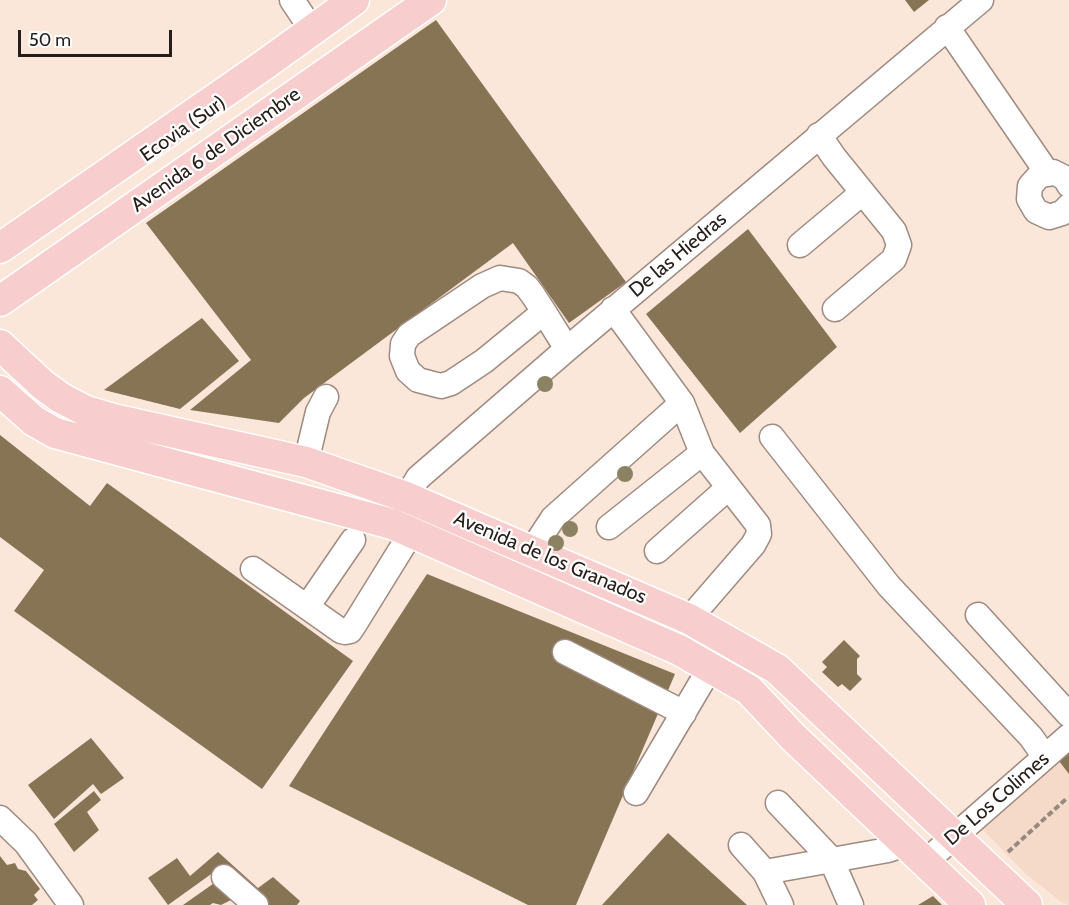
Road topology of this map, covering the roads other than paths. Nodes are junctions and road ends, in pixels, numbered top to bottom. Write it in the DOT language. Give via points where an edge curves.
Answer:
graph roads {
  1 [pos="292,0"];
  2 [pos="354,0"];
  3 [pos="367,0"];
  4 [pos="409,0"];
  5 [pos="431,0"];
  6 [pos="981,0"];
  7 [pos="947,27"];
  8 [pos="312,30"];
  9 [pos="819,135"];
  10 [pos="1060,172"];
  11 [pos="862,193"];
  12 [pos="1069,206"];
  13 [pos="800,245"];
  14 [pos="0,248"];
  15 [pos="0,258"];
  16 [pos="0,290"];
  17 [pos="0,301"];
  18 [pos="613,309"];
  19 [pos="835,309"];
  20 [pos="544,312"];
  21 [pos="0,345"];
  22 [pos="567,349"];
  23 [pos="0,392"];
  24 [pos="326,397"];
  25 [pos="682,403"];
  26 [pos="772,437"];
  27 [pos="702,453"];
  28 [pos="306,462"];
  29 [pos="728,488"];
  30 [pos="406,497"];
  31 [pos="609,527"];
  32 [pos="401,528"];
  33 [pos="353,540"];
  34 [pos="532,550"];
  35 [pos="657,551"];
  36 [pos="253,569"];
  37 [pos="307,607"];
  38 [pos="978,615"];
  39 [pos="689,619"];
  40 [pos="565,652"];
  41 [pos="710,668"];
  42 [pos="684,713"];
  43 [pos="1069,715"];
  44 [pos="1069,735"];
  45 [pos="1045,757"];
  46 [pos="636,793"];
  47 [pos="778,803"];
  48 [pos="0,818"];
  49 [pos="954,837"];
  50 [pos="741,845"];
  51 [pos="915,854"];
  52 [pos="831,859"];
  53 [pos="765,872"];
  54 [pos="224,877"];
  55 [pos="72,905"];
  56 [pos="256,905"];
  57 [pos="781,905"];
  58 [pos="851,905"];
  59 [pos="970,905"];
  60 [pos="1027,905"];
  1 -- 8 [label="street"];
  2 -- 8 [label="main road"];
  3 -- 15 [label="street, Ecovia (Sur)"];
  4 -- 16 [label="street"];
  5 -- 17 [label="main road, Avenida 6 de Diciembre"];
  6 -- 7 [label="street, De las Hiedras"];
  7 -- 9 [label="street, De las Hiedras"];
  7 -- 10 [label="street"];
  8 -- 14 [label="main road"];
  9 -- 11 [label="street"];
  9 -- 18 [label="street, De las Hiedras"];
  10 -- 12 [label="street" via="1039,176 1030,186 1029,199 1036,211 1049,217"];
  11 -- 13 [label="street"];
  11 -- 19 [label="street" via="894,231 899,245 894,259"];
  18 -- 22 [label="street, De las Hiedras"];
  18 -- 25 [label="street"];
  20 -- 20 [label="street" via="527,287 519,281 500,278 409,335 402,356 408,371 418,380 441,386 451,383"];
  20 -- 22 [label="street"];
  21 -- 28 [label="main road, Avenida de los Granados" via="43,385 86,411"];
  22 -- 30 [label="street, De las Hiedras" via="418,478"];
  23 -- 32 [label="main road, Avenida de los Granados" via="55,433"];
  24 -- 28 [label="street" via="318,412"];
  25 -- 27 [label="street"];
  25 -- 34 [label="street" via="553,519"];
  26 -- 45 [label="street" via="888,586 1031,737"];
  27 -- 29 [label="street"];
  27 -- 31 [label="street"];
  28 -- 30 [label="main road, Avenida de los Granados"];
  29 -- 35 [label="street"];
  29 -- 39 [label="street" via="758,525 759,534"];
  30 -- 32 [label="street, De las Hiedras"];
  30 -- 34 [label="main road, Avenida de los Granados"];
  32 -- 37 [label="street, De las Hiedras" via="350,631 341,631"];
  32 -- 41 [label="main road, Avenida de los Granados" via="679,650"];
  33 -- 37 [label="street"];
  34 -- 39 [label="main road, Avenida de los Granados"];
  36 -- 37 [label="street"];
  38 -- 43 [label="street"];
  39 -- 49 [label="main road, Avenida de los Granados" via="777,669"];
  40 -- 42 [label="street"];
  41 -- 42 [label="street"];
  41 -- 51 [label="main road, Avenida de los Granados" via="749,690"];
  42 -- 46 [label="street"];
  44 -- 45 [label="street, De Los Colimes"];
  45 -- 49 [label="street, De Los Colimes"];
  47 -- 52 [label="street"];
  48 -- 55 [label="street" via="26,843"];
  49 -- 51 [label="street, De Los Colimes"];
  49 -- 60 [label="main road, Avenida de los Granados"];
  50 -- 53 [label="street"];
  51 -- 52 [label="street" via="888,850"];
  51 -- 59 [label="main road, Avenida de los Granados"];
  52 -- 53 [label="street"];
  52 -- 58 [label="street"];
  53 -- 57 [label="street"];
  54 -- 56 [label="street"];
}
